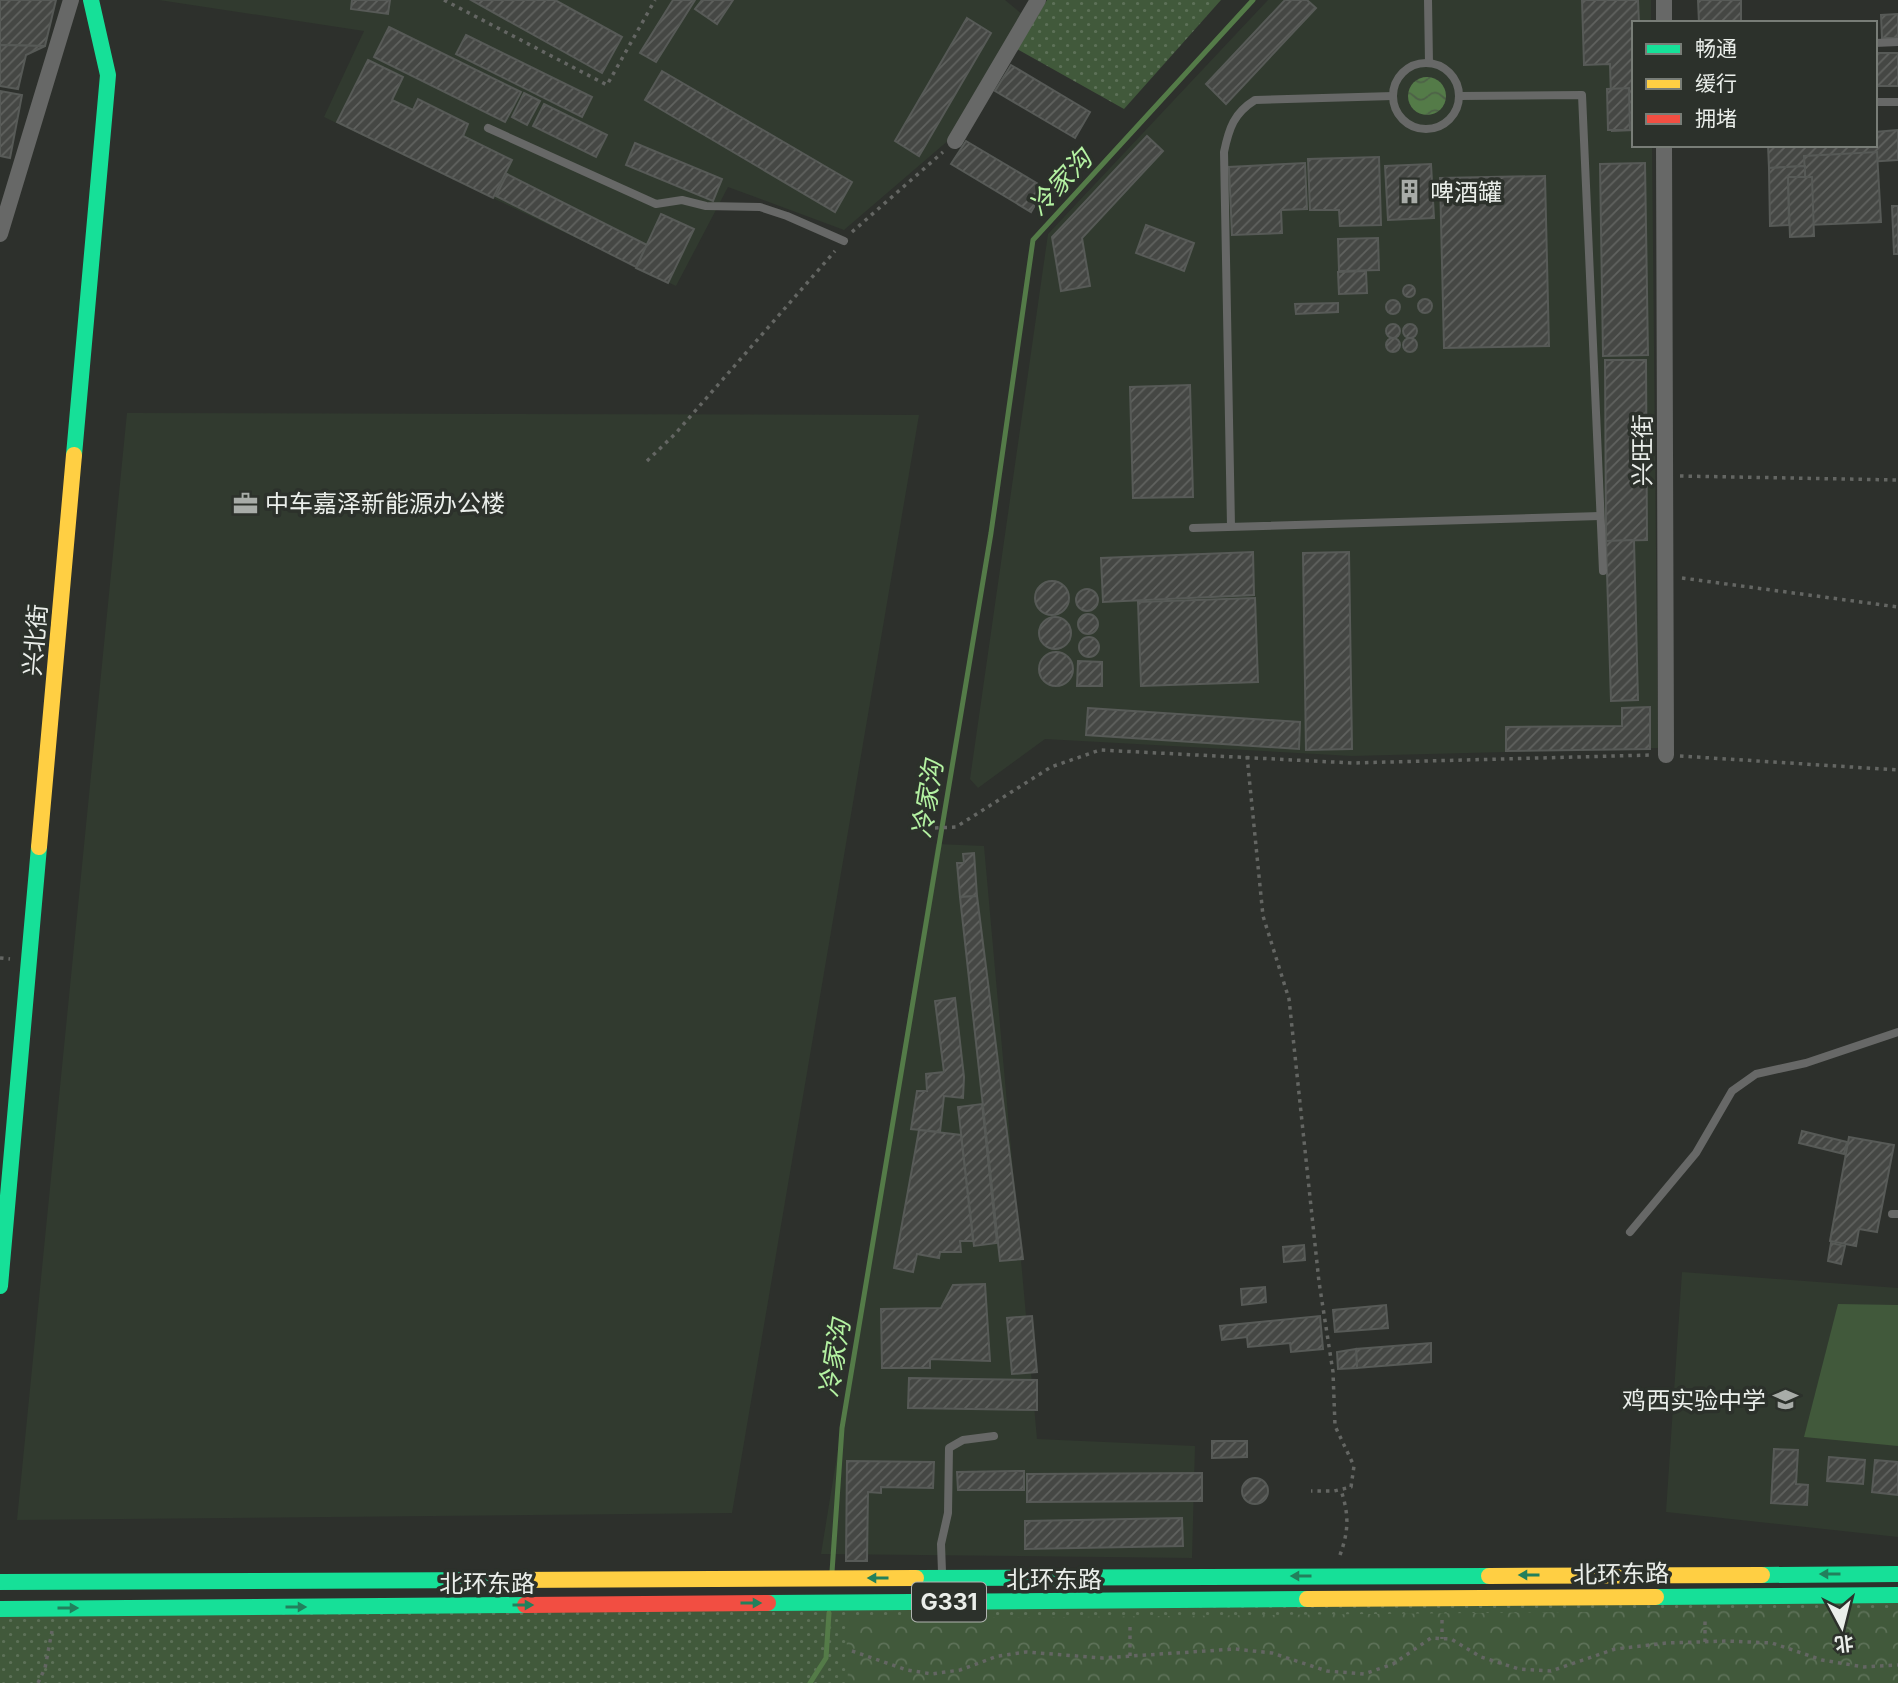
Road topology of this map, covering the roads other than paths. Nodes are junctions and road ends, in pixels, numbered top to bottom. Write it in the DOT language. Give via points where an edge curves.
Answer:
graph roads {
  1 [pos="71,0"];
  2 [pos="90,0"];
  3 [pos="1038,0"];
  4 [pos="1428,0"];
  5 [pos="1664,0"];
  6 [pos="1664,21"];
  7 [pos="1898,42"];
  8 [pos="1877,43"];
  9 [pos="1429,63"];
  10 [pos="1393,96"];
  11 [pos="1459,96"];
  12 [pos="1877,102"];
  13 [pos="1898,102"];
  14 [pos="488,128"];
  15 [pos="955,141"];
  16 [pos="1664,147"];
  17 [pos="0,234"];
  18 [pos="844,241"];
  19 [pos="1600,516"];
  20 [pos="1231,526"];
  21 [pos="1193,528"];
  22 [pos="1603,571"];
  23 [pos="1666,755"];
  24 [pos="1898,1032"];
  25 [pos="1630,1231"];
  26 [pos="0,1286"];
  27 [pos="994,1436"];
  28 [pos="1898,1574"];
  29 [pos="945,1578"];
  30 [pos="0,1582"];
  31 [pos="1898,1595"];
  32 [pos="0,1609"];
  1 -- 17 [label="street"];
  2 -- 26 [label="main road, 兴北街" via="108,75"];
  3 -- 15 [label="street"];
  4 -- 9 [label="lane"];
  5 -- 6 [label="street"];
  7 -- 8 [label="lane"];
  9 -- 10 [label="lane" via="1408,68"];
  9 -- 11 [label="lane" via="1449,72"];
  10 -- 11 [label="lane" via="1408,124 1428,129 1449,121"];
  10 -- 20 [label="lane" via="1255,100 1242,108 1229,126 1224,152"];
  11 -- 19 [label="lane" via="1582,95"];
  12 -- 13 [label="lane"];
  14 -- 18 [label="lane" via="656,204 682,200 706,206 760,208"];
  16 -- 23 [label="street, 兴旺街"];
  19 -- 20 [label="lane"];
  19 -- 22 [label="lane"];
  20 -- 21 [label="lane"];
  24 -- 25 [label="lane" via="1806,1063 1756,1074 1731,1091 1696,1153"];
  27 -- 29 [label="lane" via="962,1440 949,1448 948,1513 940,1565"];
  28 -- 29 [label="main road, 北环东路 / G331, one-way"];
  29 -- 30 [label="main road, 北环东路 / G331, one-way"];
  32 -- 31 [label="main road, 北环东路 / G331, one-way"];
}
